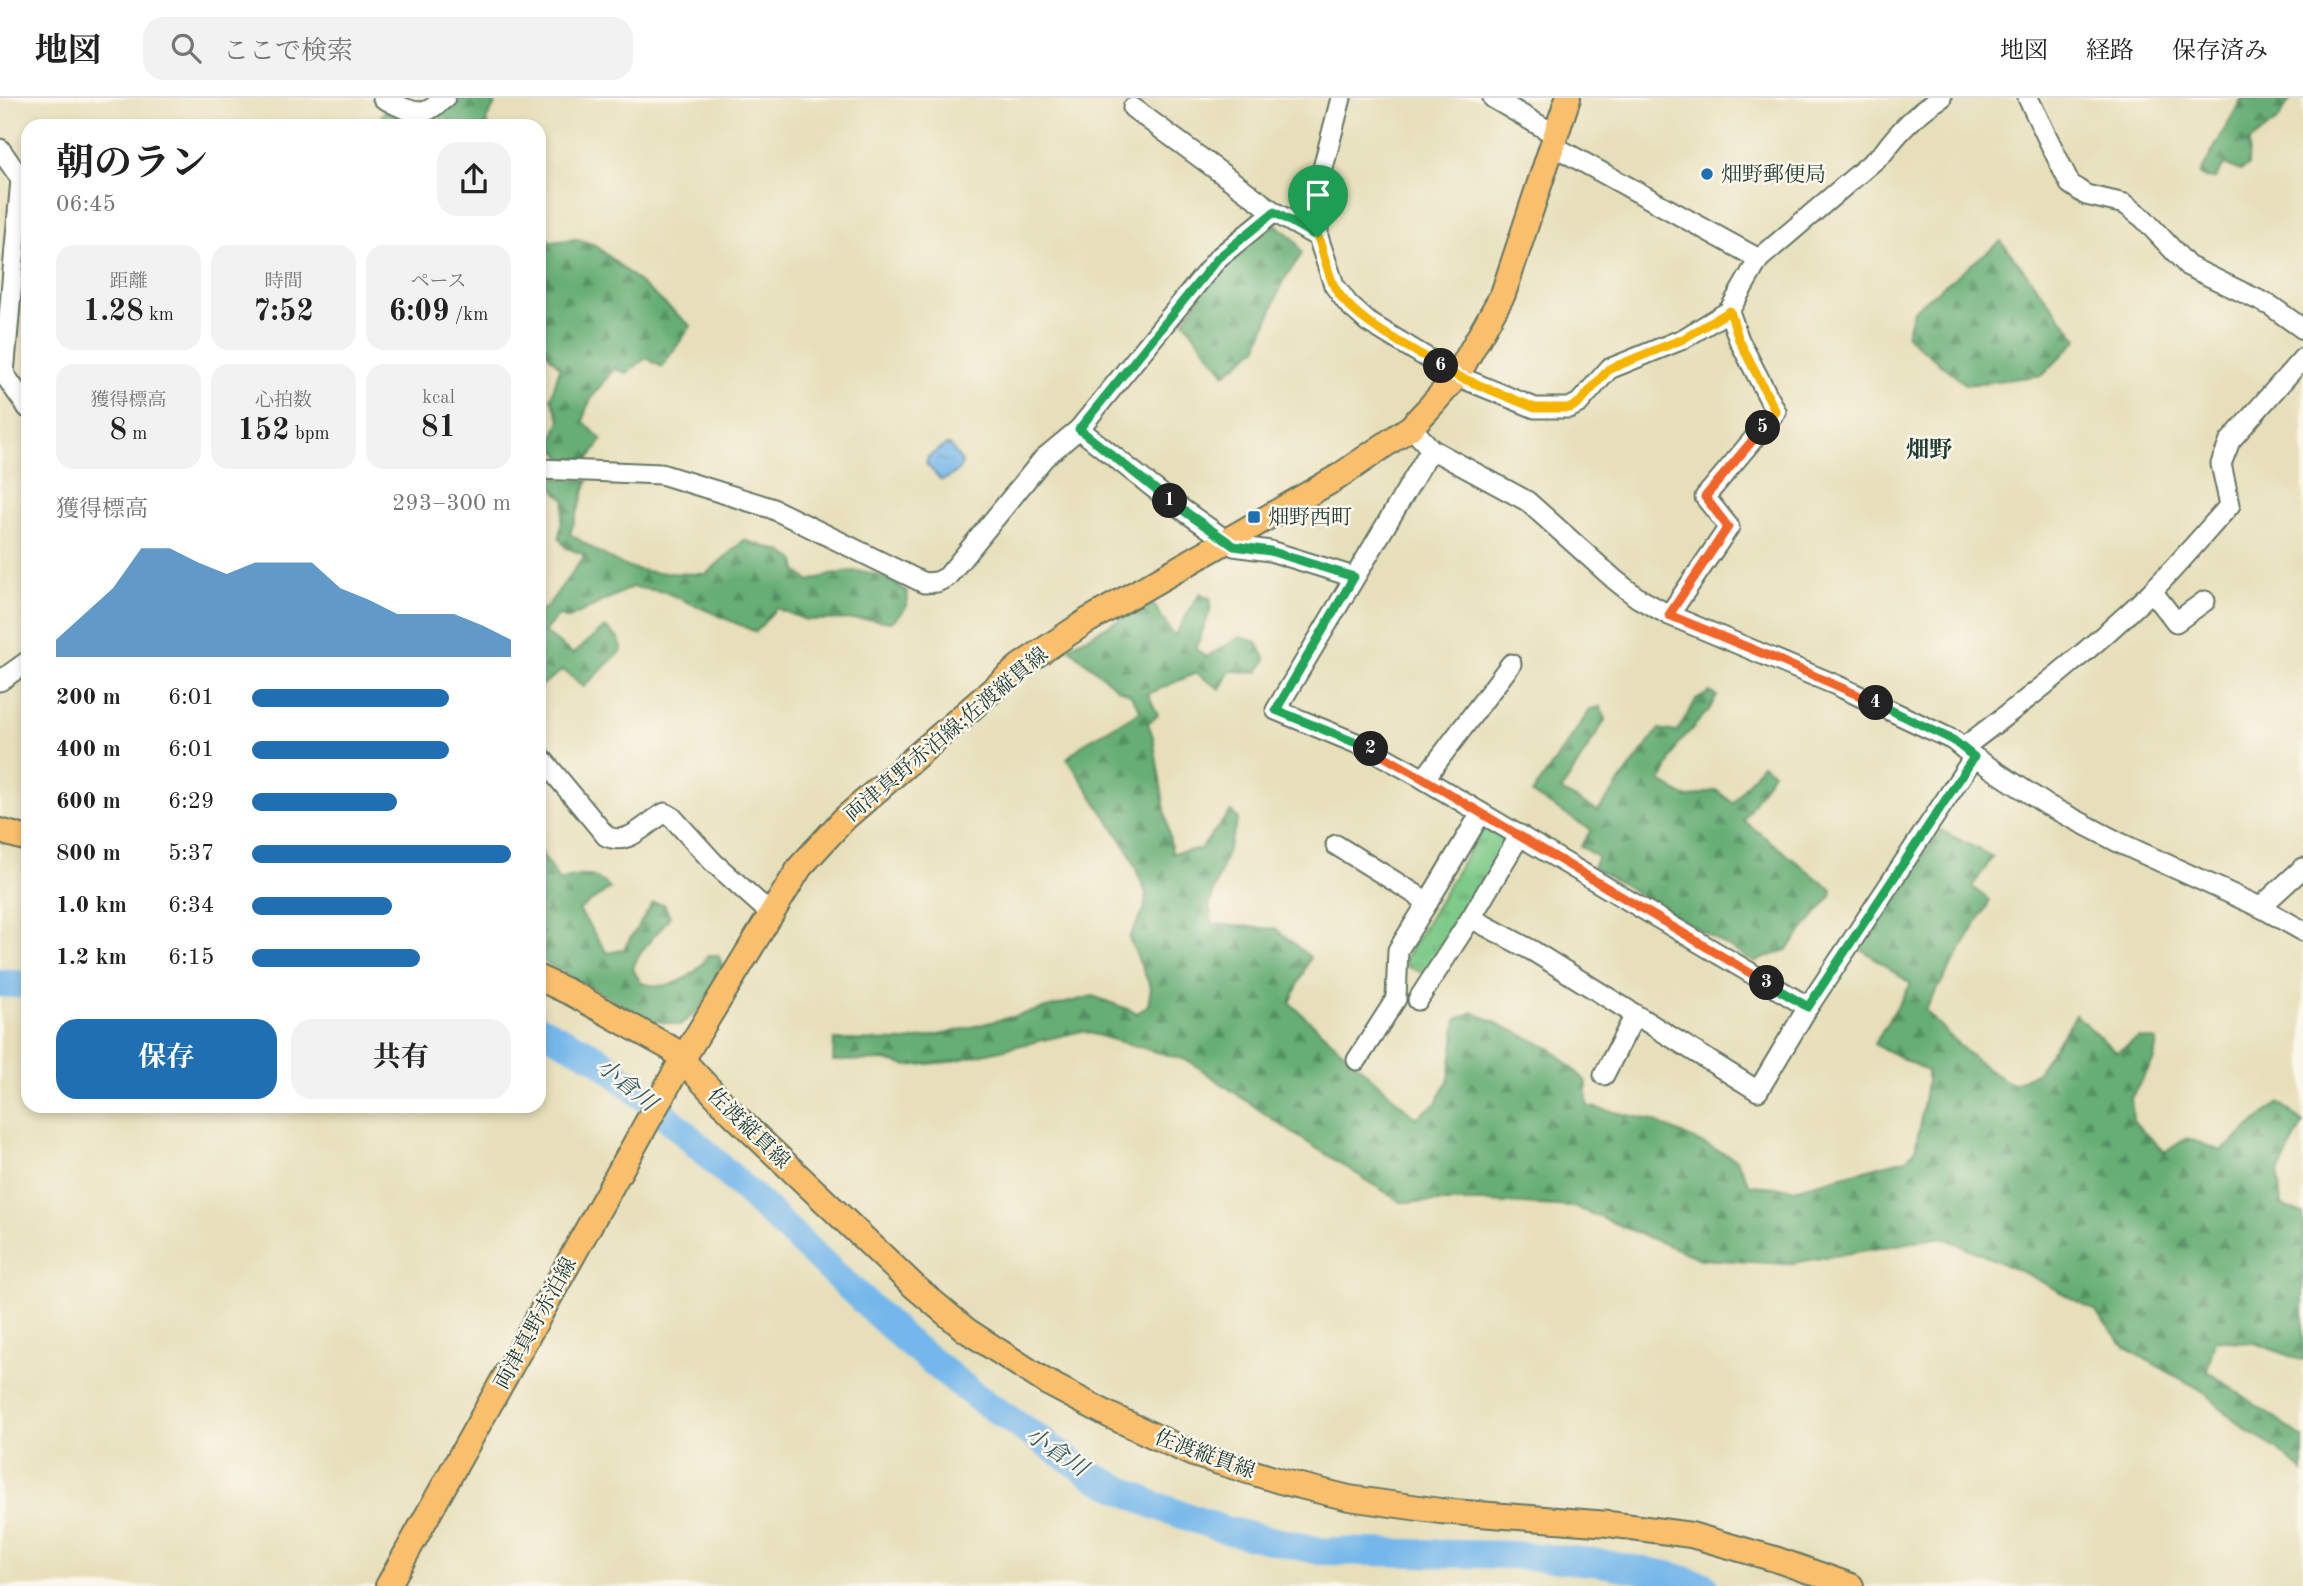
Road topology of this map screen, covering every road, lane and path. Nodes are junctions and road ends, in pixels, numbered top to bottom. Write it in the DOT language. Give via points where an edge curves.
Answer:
graph roads {
  1 [pos="383,98"];
  2 [pos="445,98"];
  3 [pos="1341,98"];
  4 [pos="1493,98"];
  5 [pos="1567,98"];
  6 [pos="1941,98"];
  7 [pos="2028,98"];
  8 [pos="1130,101"];
  9 [pos="1553,140"];
  10 [pos="0,149"];
  11 [pos="21,179"];
  12 [pos="21,179"];
  13 [pos="1274,212"];
  14 [pos="1318,237"];
  15 [pos="1759,259"];
  16 [pos="1730,311"];
  17 [pos="2303,329"];
  18 [pos="2303,358"];
  19 [pos="1457,376"];
  20 [pos="21,398"];
  21 [pos="1410,427"];
  22 [pos="1079,429"];
  23 [pos="1431,449"];
  24 [pos="546,469"];
  25 [pos="1227,542"];
  26 [pos="1354,577"];
  27 [pos="2152,591"];
  28 [pos="2205,601"];
  29 [pos="1669,615"];
  30 [pos="1511,664"];
  31 [pos="21,666"];
  32 [pos="0,681"];
  33 [pos="1968,752"];
  34 [pos="546,763"];
  35 [pos="1424,779"];
  36 [pos="1480,813"];
  37 [pos="0,831"];
  38 [pos="1520,835"];
  39 [pos="21,837"];
  40 [pos="1336,845"];
  41 [pos="2303,868"];
  42 [pos="1428,902"];
  43 [pos="2262,908"];
  44 [pos="770,913"];
  45 [pos="1471,918"];
  46 [pos="2303,931"];
  47 [pos="546,981"];
  48 [pos="1418,1000"];
  49 [pos="1808,1007"];
  50 [pos="1635,1015"];
  51 [pos="1357,1060"];
  52 [pos="678,1066"];
  53 [pos="1604,1074"];
  54 [pos="388,1586"];
  55 [pos="1852,1586"];
  1 -- 2 [label="street" via="426,111"];
  3 -- 14 [label="street" via="1321,176"];
  4 -- 9 [label="street"];
  5 -- 9 [label="main road, 両津真野赤泊線;佐渡縦貫線"];
  6 -- 15 [label="street"];
  7 -- 17 [label="street" via="2070,184 2086,195 2125,204 2188,265 2271,306"];
  8 -- 13 [label="street"];
  9 -- 15 [label="street"];
  9 -- 19 [label="main road, 両津真野赤泊線;佐渡縦貫線" via="1503,294"];
  10 -- 12 [label="street"];
  11 -- 20 [label="street" via="4,374"];
  13 -- 14 [label="street"];
  13 -- 22 [label="street" via="1218,258"];
  14 -- 19 [label="street" via="1334,285 1348,304"];
  15 -- 16 [label="street"];
  16 -- 19 [label="street" via="1683,339 1609,369 1570,408 1535,408"];
  16 -- 29 [label="street" via="1739,340 1776,412 1705,497 1728,527"];
  18 -- 27 [label="street" via="2230,441 2221,464 2230,505"];
  19 -- 21 [label="main road, 両津真野赤泊線;佐渡縦貫線"];
  21 -- 23 [label="street"];
  21 -- 25 [label="main road, 両津真野赤泊線;佐渡縦貫線" via="1338,477"];
  22 -- 24 [label="street" via="1044,458 947,577 924,583 771,508 686,481 661,474"];
  22 -- 25 [label="street"];
  23 -- 26 [label="street"];
  23 -- 29 [label="street" via="1527,501 1615,580"];
  25 -- 26 [label="street"];
  25 -- 44 [label="main road, 両津真野赤泊線;佐渡縦貫線" via="1087,621 1012,673 844,819 800,867"];
  26 -- 35 [label="street" via="1276,710 1368,748"];
  27 -- 28 [label="street" via="2176,622"];
  27 -- 33 [label="street"];
  29 -- 33 [label="street" via="1836,685 1953,740"];
  30 -- 35 [label="street"];
  31 -- 32 [label="street"];
  33 -- 43 [label="street" via="2047,805"];
  33 -- 49 [label="street"];
  34 -- 44 [label="street" via="606,836 627,839 665,813"];
  35 -- 36 [label="street"];
  36 -- 38 [label="street"];
  36 -- 42 [label="street"];
  37 -- 39 [label="main road"];
  38 -- 45 [label="street"];
  38 -- 49 [label="street"];
  40 -- 42 [label="street"];
  41 -- 43 [label="street"];
  42 -- 51 [label="street" via="1398,950 1396,999"];
  43 -- 46 [label="street"];
  44 -- 52 [label="main road, 両津真野赤泊線;佐渡縦貫線"];
  45 -- 48 [label="street"];
  45 -- 50 [label="street"];
  47 -- 52 [label="main road, 佐渡縦貫線" via="672,1049"];
  49 -- 50 [label="street" via="1758,1091"];
  50 -- 53 [label="street"];
  52 -- 54 [label="main road, 両津真野赤泊線"];
  52 -- 55 [label="main road, 佐渡縦貫線" via="966,1331 1046,1382 1193,1454 1349,1498 1691,1535"];
}
